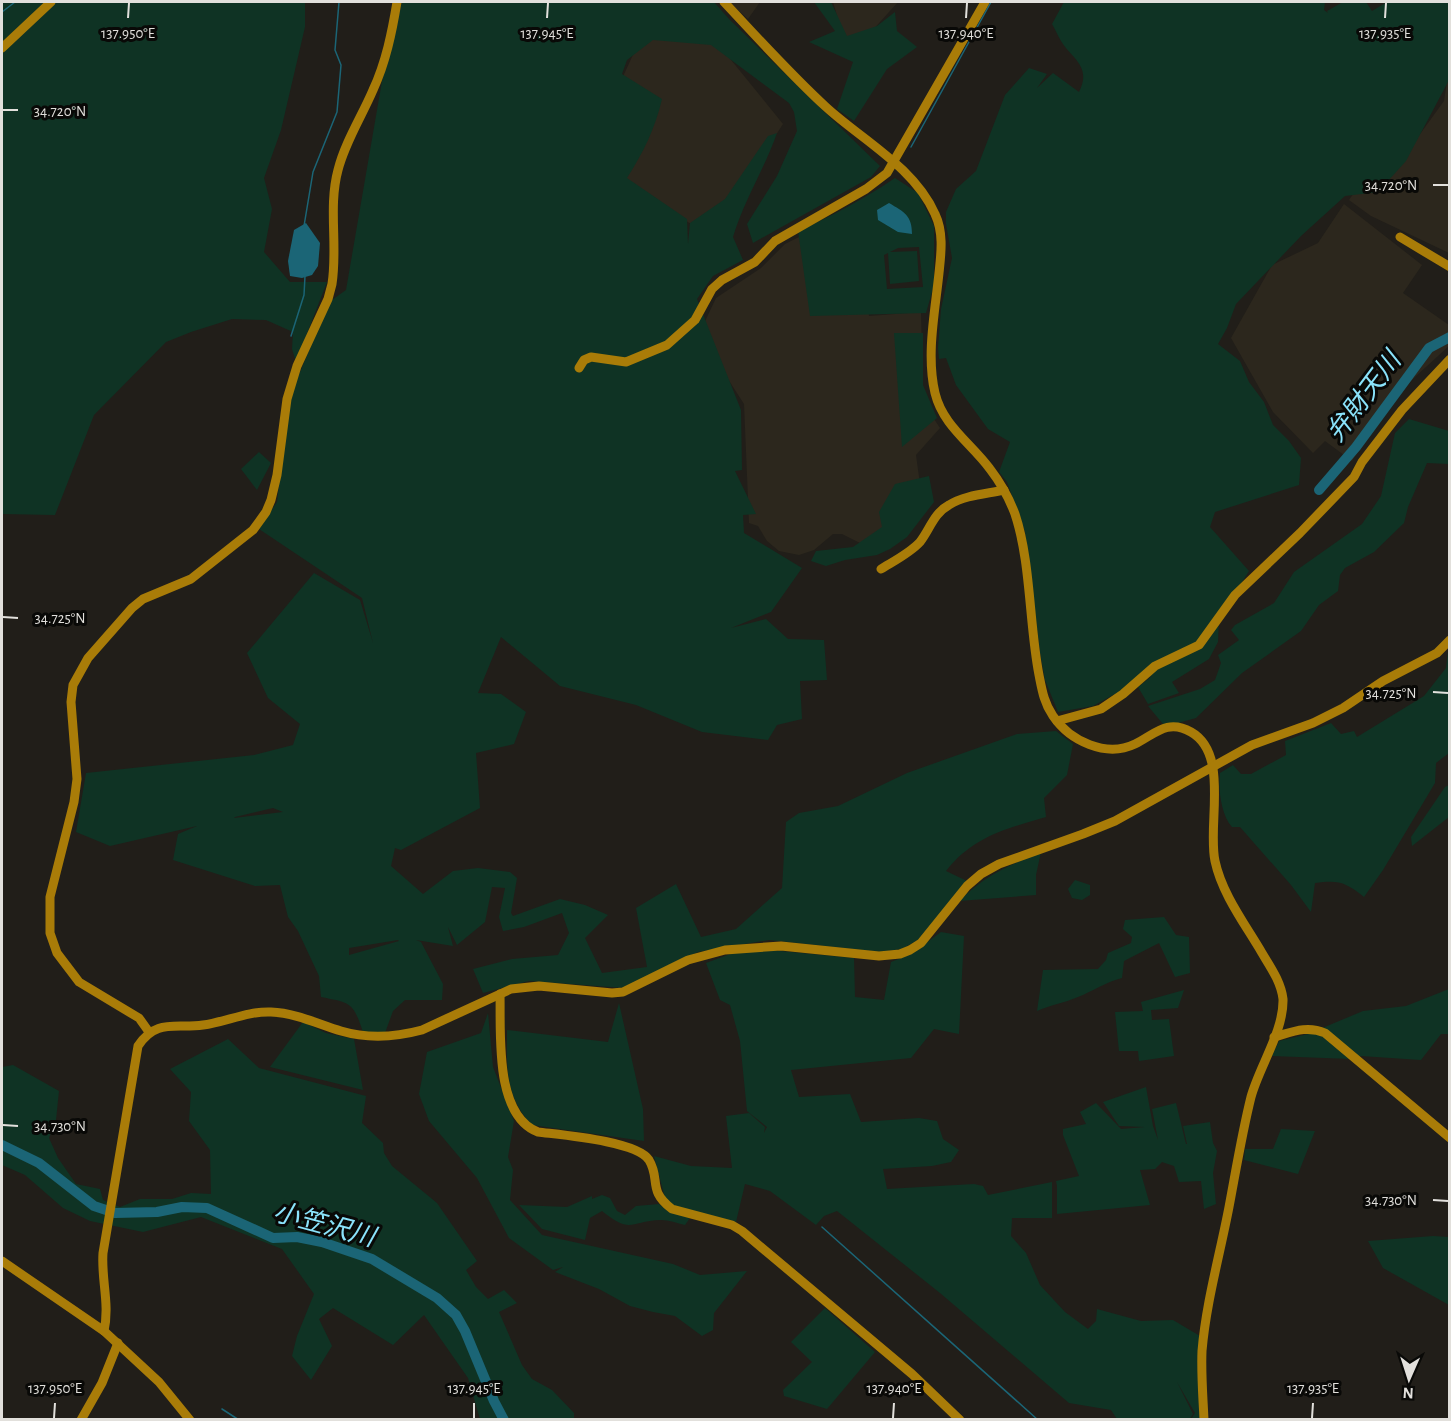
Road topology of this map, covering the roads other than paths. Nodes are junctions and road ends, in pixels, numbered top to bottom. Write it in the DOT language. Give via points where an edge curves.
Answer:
graph roads {
  1 [pos="51,2"];
  2 [pos="397,2"];
  3 [pos="724,2"];
  4 [pos="985,2"];
  5 [pos="2,48"];
  6 [pos="894,163"];
  7 [pos="1400,237"];
  8 [pos="1449,267"];
  9 [pos="1449,359"];
  10 [pos="579,368"];
  11 [pos="1004,490"];
  12 [pos="881,569"];
  13 [pos="1449,640"];
  14 [pos="1057,721"];
  15 [pos="1212,765"];
  16 [pos="500,994"];
  17 [pos="149,1032"];
  18 [pos="1274,1037"];
  19 [pos="1449,1138"];
  20 [pos="2,1261"];
  21 [pos="104,1331"];
  22 [pos="118,1342"];
  23 [pos="81,1419"];
  24 [pos="190,1419"];
  25 [pos="960,1419"];
  26 [pos="1204,1419"];
  1 -- 5 [label="street"];
  2 -- 17 [label="street" via="382,68 342,155 334,192 332,284 287,399 277,475 266,512 253,530 191,579 143,599 132,608 88,658 73,685 74,802 50,897 50,933 57,954 79,982 139,1018"];
  3 -- 6 [label="street" via="815,97"];
  4 -- 6 [label="street"];
  6 -- 10 [label="street" via="866,189 775,241 755,262 722,280 712,289 695,320 667,345 626,362 591,357"];
  6 -- 11 [label="street" via="923,192 939,225 941,256 931,366 935,395 945,418"];
  7 -- 8 [label="street"];
  9 -- 14 [label="street" via="1402,410 1354,477 1235,595 1199,645 1155,666 1101,709"];
  11 -- 12 [label="street" via="947,506 936,515 920,542"];
  11 -- 14 [label="street" via="1020,535 1044,699"];
  13 -- 15 [label="street" via="1437,653 1333,713"];
  14 -- 15 [label="street" via="1083,742 1110,748 1136,743 1164,728 1178,727 1201,740"];
  15 -- 16 [label="street" via="1115,820 981,874 921,943 900,954 747,947 688,960 623,992 539,986"];
  15 -- 18 [label="street" via="1213,855 1227,892 1280,985 1282,1010"];
  16 -- 17 [label="street" via="409,1033 366,1036 302,1017 269,1012 204,1025 157,1027"];
  16 -- 25 [label="street" via="502,1078 515,1112 528,1128 615,1144 642,1153 654,1174 655,1188 672,1209 742,1231"];
  17 -- 21 [label="street" via="138,1046 102,1263 108,1308"];
  18 -- 19 [label="street" via="1312,1028 1325,1032"];
  18 -- 26 [label="street" via="1251,1098 1208,1311 1202,1360"];
  20 -- 21 [label="street"];
  21 -- 22 [label="street"];
  22 -- 23 [label="street" via="102,1383"];
  22 -- 24 [label="street"];
}
